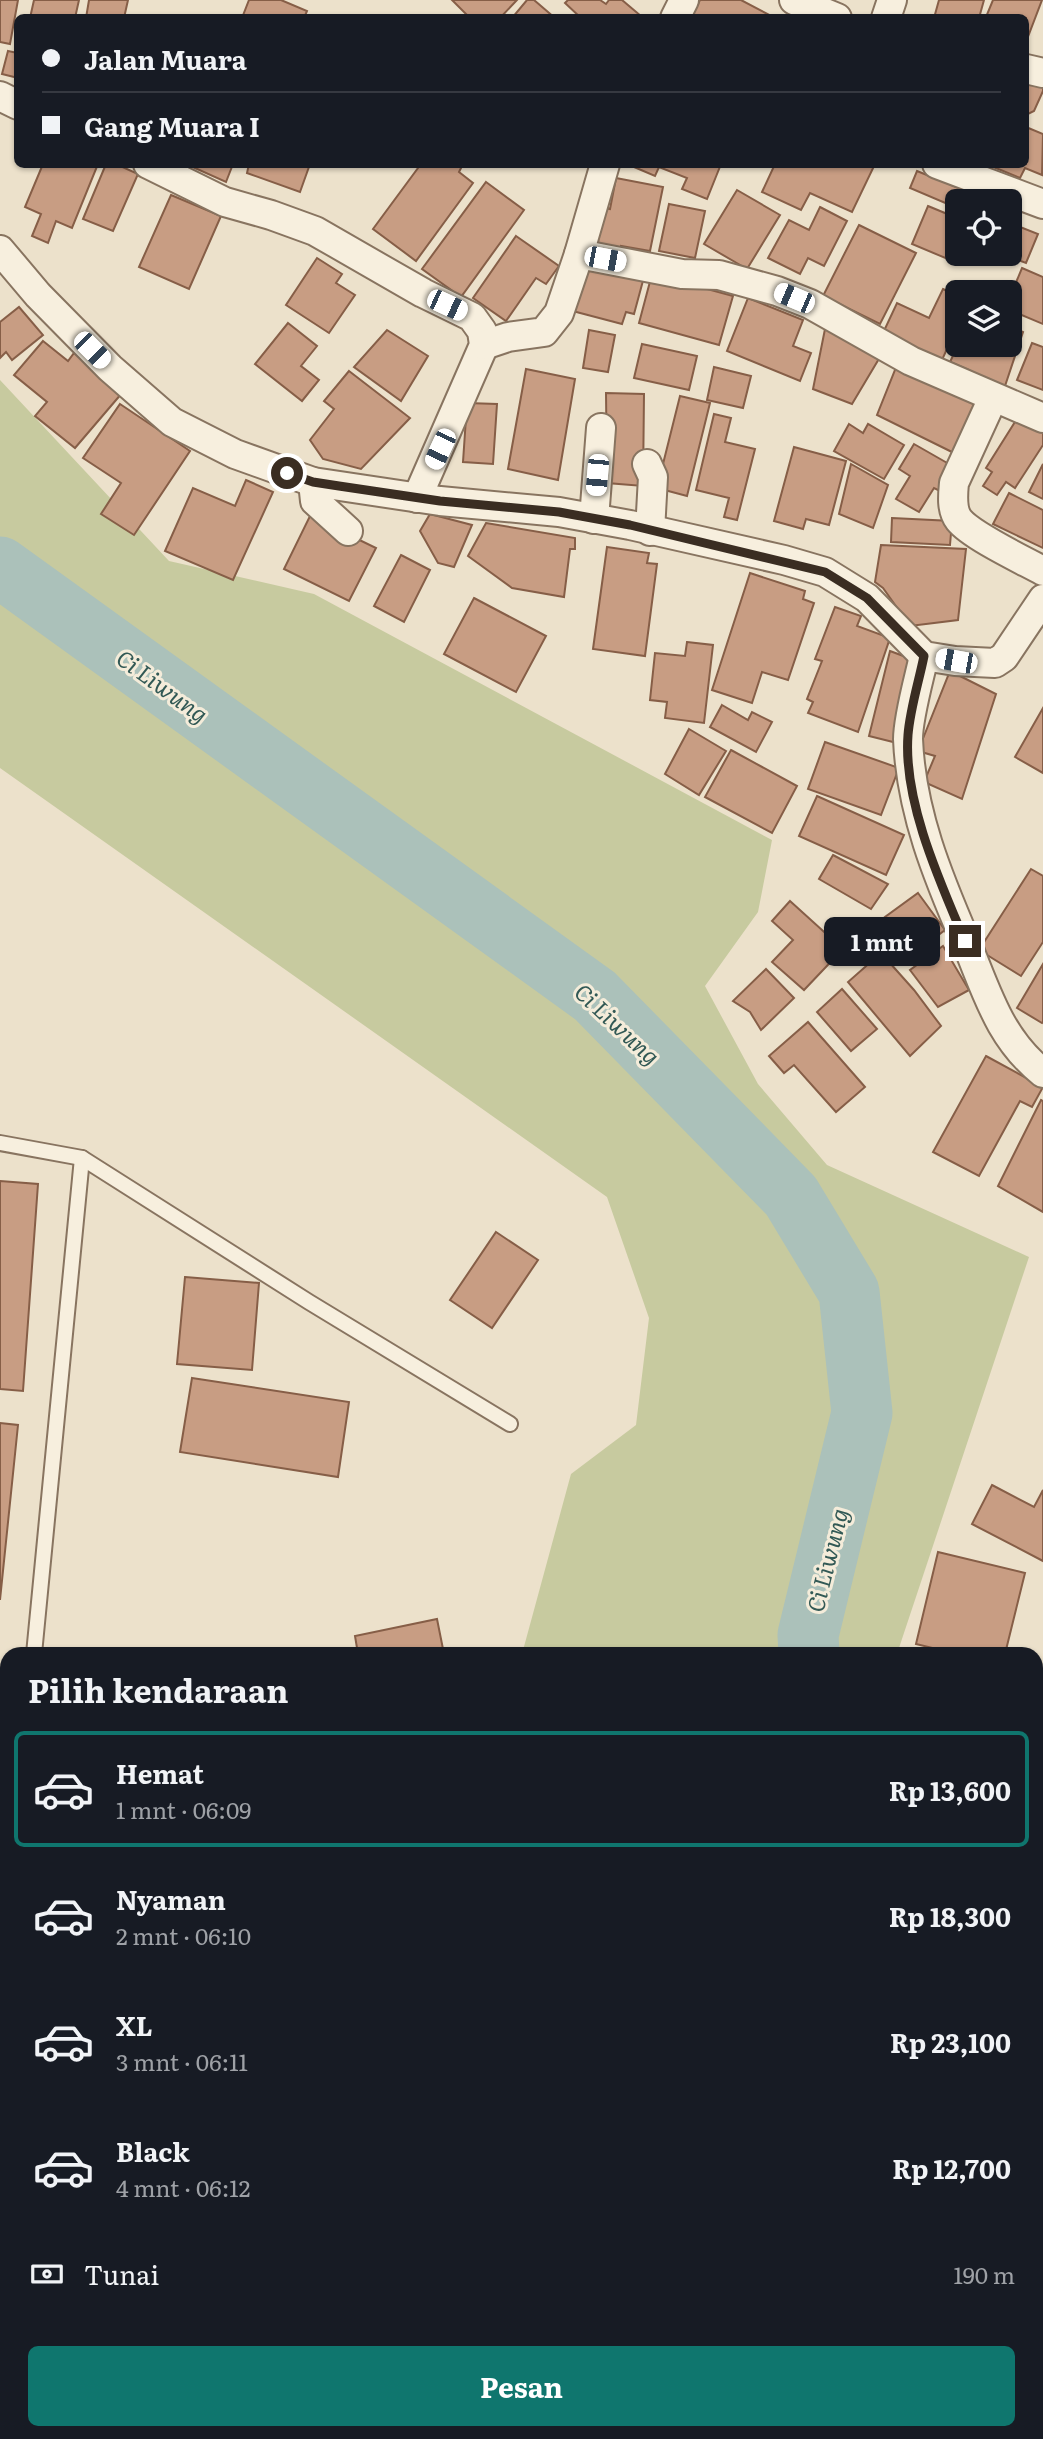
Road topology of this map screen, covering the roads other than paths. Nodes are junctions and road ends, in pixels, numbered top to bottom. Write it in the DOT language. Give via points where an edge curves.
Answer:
graph roads {
  1 [pos="794,0"];
  2 [pos="827,14"];
  3 [pos="156,168"];
  4 [pos="605,168"];
  5 [pos="948,168"];
  6 [pos="1043,204"];
  7 [pos="0,250"];
  8 [pos="579,254"];
  9 [pos="484,345"];
  10 [pos="993,398"];
  11 [pos="1043,418"];
  12 [pos="601,428"];
  13 [pos="648,464"];
  14 [pos="313,482"];
  15 [pos="417,498"];
  16 [pos="594,519"];
  17 [pos="348,531"];
  18 [pos="650,531"];
  19 [pos="1043,571"];
  20 [pos="1043,599"];
  21 [pos="924,656"];
  22 [pos="1040,1064"];
  23 [pos="0,1143"];
  24 [pos="82,1158"];
  25 [pos="510,1424"];
  26 [pos="35,1647"];
  1 -- 2 [label="street"];
  3 -- 9 [label="street" via="225,202 316,231 472,317 482,331"];
  4 -- 8 [label="street"];
  5 -- 6 [label="street"];
  7 -- 14 [label="street" via="110,368 172,422 234,454"];
  8 -- 9 [label="street" via="559,313 544,332"];
  8 -- 10 [label="street" via="682,274 719,275 778,291"];
  9 -- 15 [label="street"];
  10 -- 11 [label="street"];
  10 -- 19 [label="street" via="954,483 956,514 959,521 989,541"];
  12 -- 16 [label="street"];
  13 -- 18 [label="street" via="653,477"];
  14 -- 15 [label="street"];
  14 -- 17 [label="street" via="316,501"];
  15 -- 16 [label="street"];
  16 -- 18 [label="street"];
  18 -- 21 [label="street" via="825,572 867,598"];
  20 -- 21 [label="street" via="1004,657 995,663"];
  21 -- 22 [label="street" via="908,736 912,789 941,883 987,996 1024,1057"];
  23 -- 24 [label="lane"];
  24 -- 25 [label="lane"];
  24 -- 26 [label="lane"];
}
